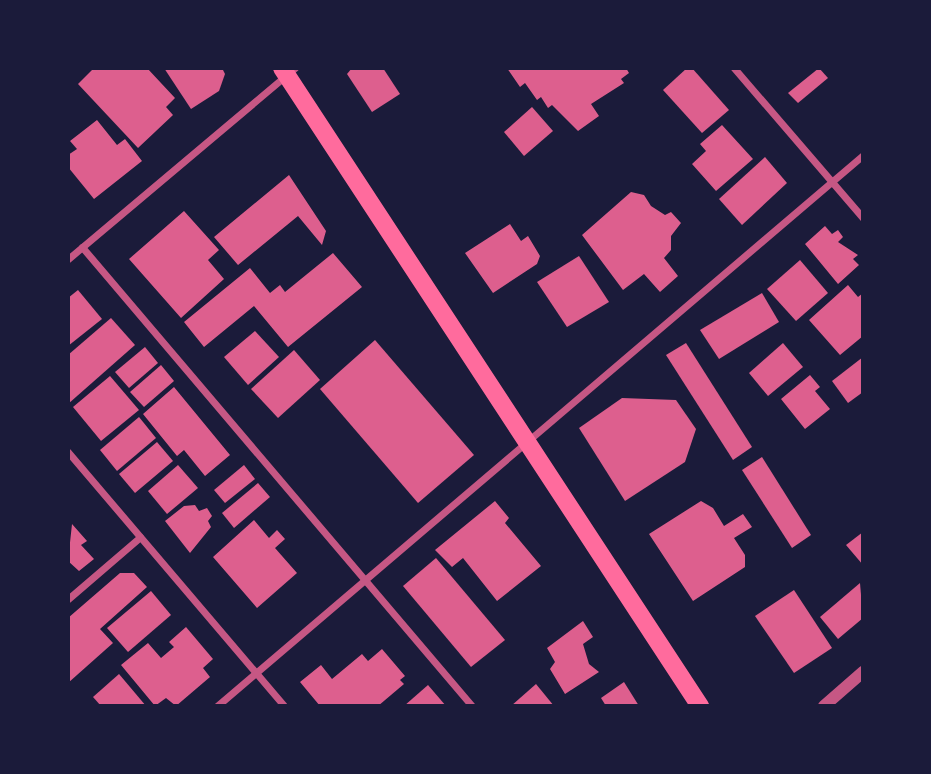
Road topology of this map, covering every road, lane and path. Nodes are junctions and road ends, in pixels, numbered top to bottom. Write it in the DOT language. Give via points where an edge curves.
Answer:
graph roads {
  1 [pos="734,68"];
  2 [pos="288,71"];
  3 [pos="863,155"];
  4 [pos="832,182"];
  5 [pos="863,218"];
  6 [pos="82,247"];
  7 [pos="68,259"];
  8 [pos="527,442"];
  9 [pos="68,452"];
  10 [pos="140,537"];
  11 [pos="365,580"];
  12 [pos="68,599"];
  13 [pos="863,672"];
  14 [pos="256,673"];
  15 [pos="217,706"];
  16 [pos="284,706"];
  17 [pos="472,706"];
  18 [pos="700,706"];
  19 [pos="824,706"];
  1 -- 4 [label="street"];
  2 -- 6 [label="street"];
  2 -- 8 [label="main road"];
  3 -- 4 [label="street"];
  4 -- 5 [label="street"];
  4 -- 8 [label="street"];
  6 -- 7 [label="street"];
  6 -- 11 [label="street"];
  8 -- 11 [label="street"];
  8 -- 18 [label="main road"];
  9 -- 10 [label="street"];
  10 -- 12 [label="street"];
  10 -- 14 [label="street"];
  11 -- 14 [label="street"];
  11 -- 17 [label="street"];
  13 -- 19 [label="street"];
  14 -- 15 [label="street"];
  14 -- 16 [label="street"];
}
